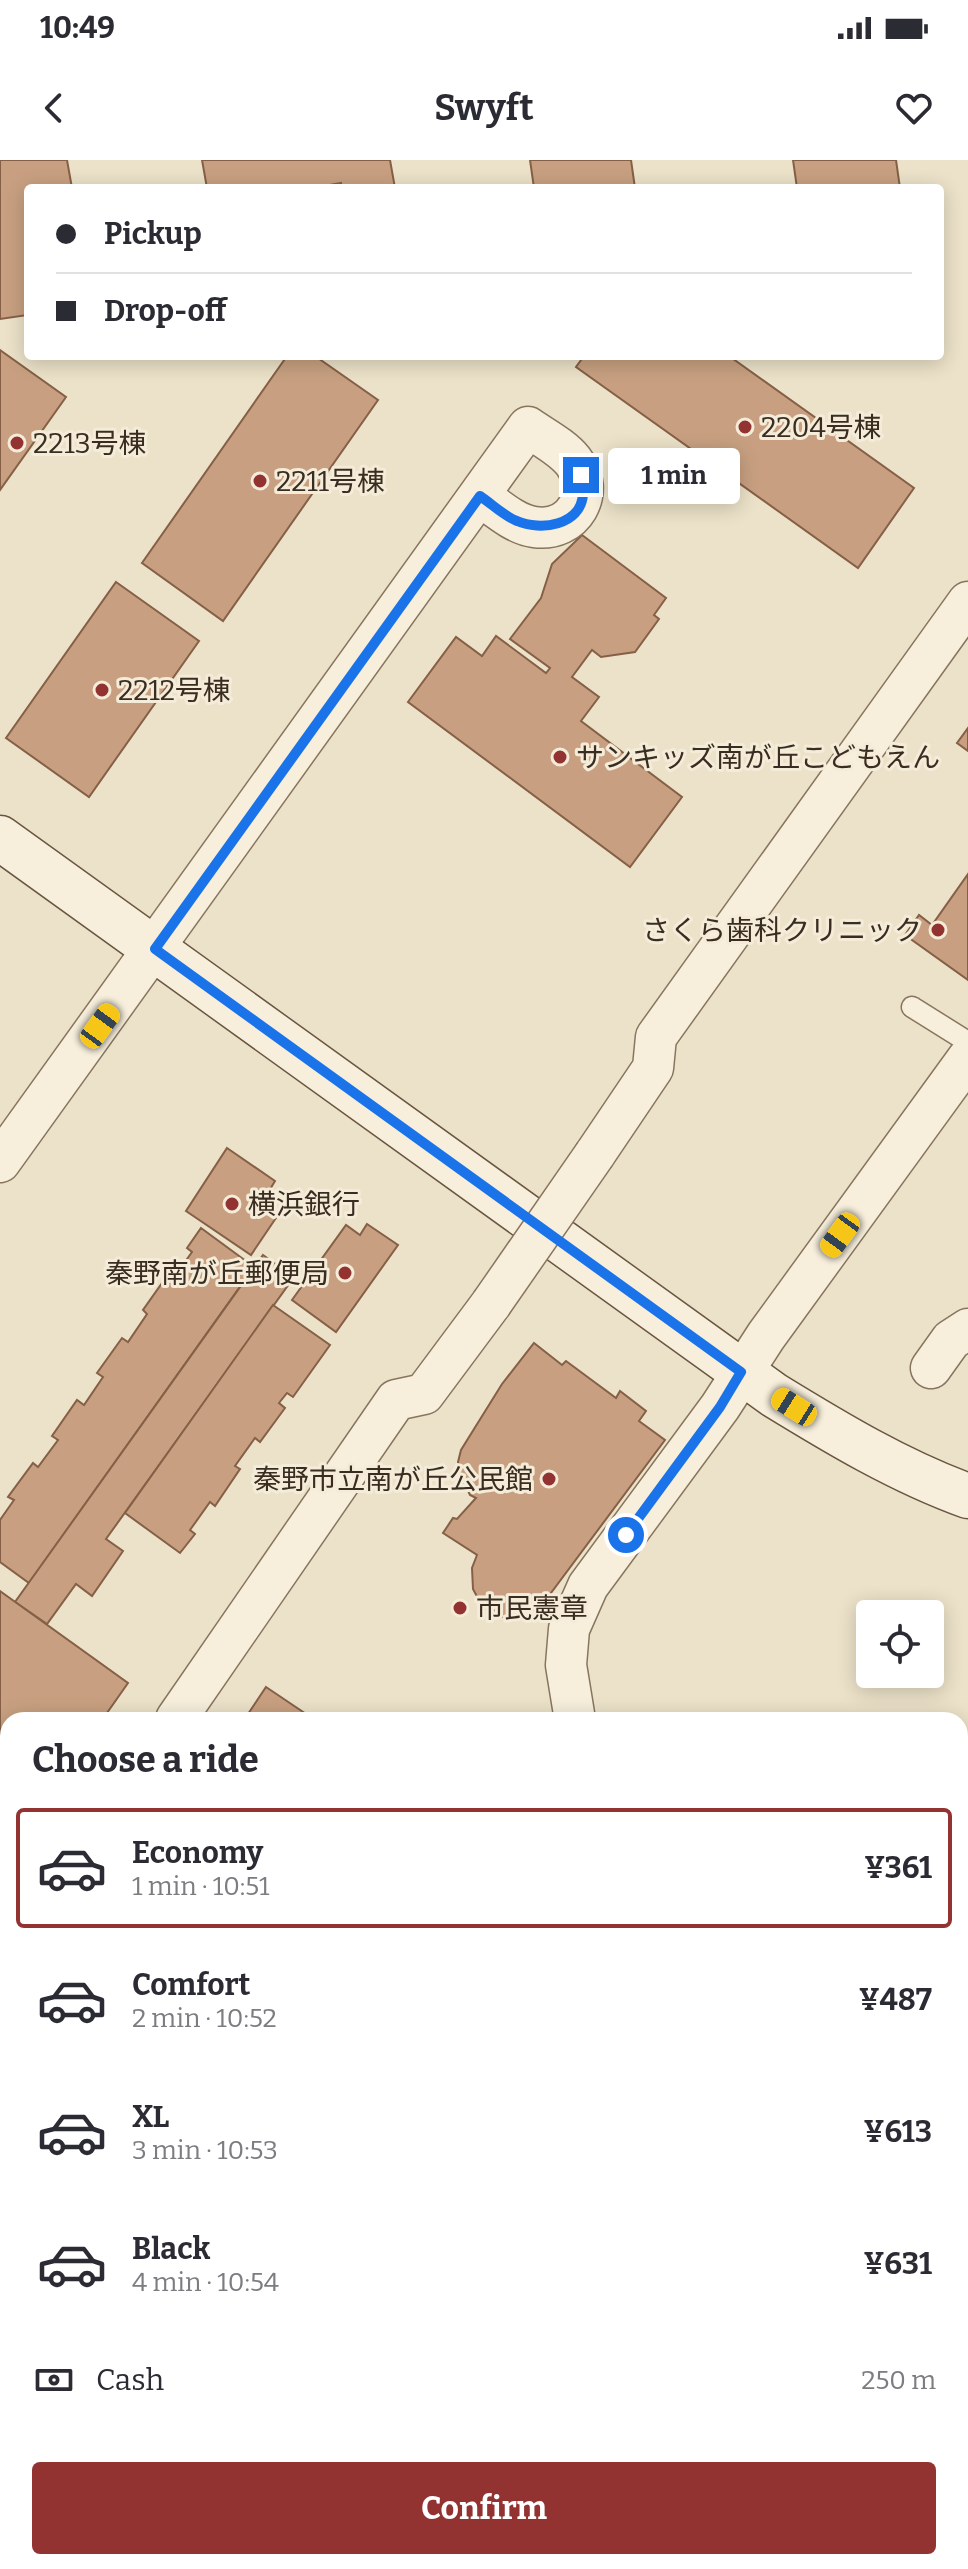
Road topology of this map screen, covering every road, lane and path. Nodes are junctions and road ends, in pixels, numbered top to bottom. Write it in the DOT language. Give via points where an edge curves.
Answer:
graph roads {
  1 [pos="480,496"];
  2 [pos="968,602"];
  3 [pos="0,838"];
  4 [pos="155,949"];
  5 [pos="912,1007"];
  6 [pos="968,1042"];
  7 [pos="968,1058"];
  8 [pos="0,1162"];
  9 [pos="968,1329"];
  10 [pos="931,1368"];
  11 [pos="741,1372"];
  12 [pos="968,1496"];
  13 [pos="181,1712"];
  14 [pos="574,1712"];
  1 -- 4 [label="street"];
  2 -- 13 [label="street, bridge" via="638,1038 653,1068 491,1304 424,1394 396,1400"];
  3 -- 4 [label="street"];
  4 -- 8 [label="street"];
  4 -- 11 [label="street"];
  5 -- 6 [label="lane"];
  7 -- 11 [label="street"];
  9 -- 10 [label="street" via="951,1340"];
  11 -- 12 [label="street" via="835,1432 929,1482"];
  11 -- 14 [label="street" via="588,1586 569,1629 566,1665"];
}
